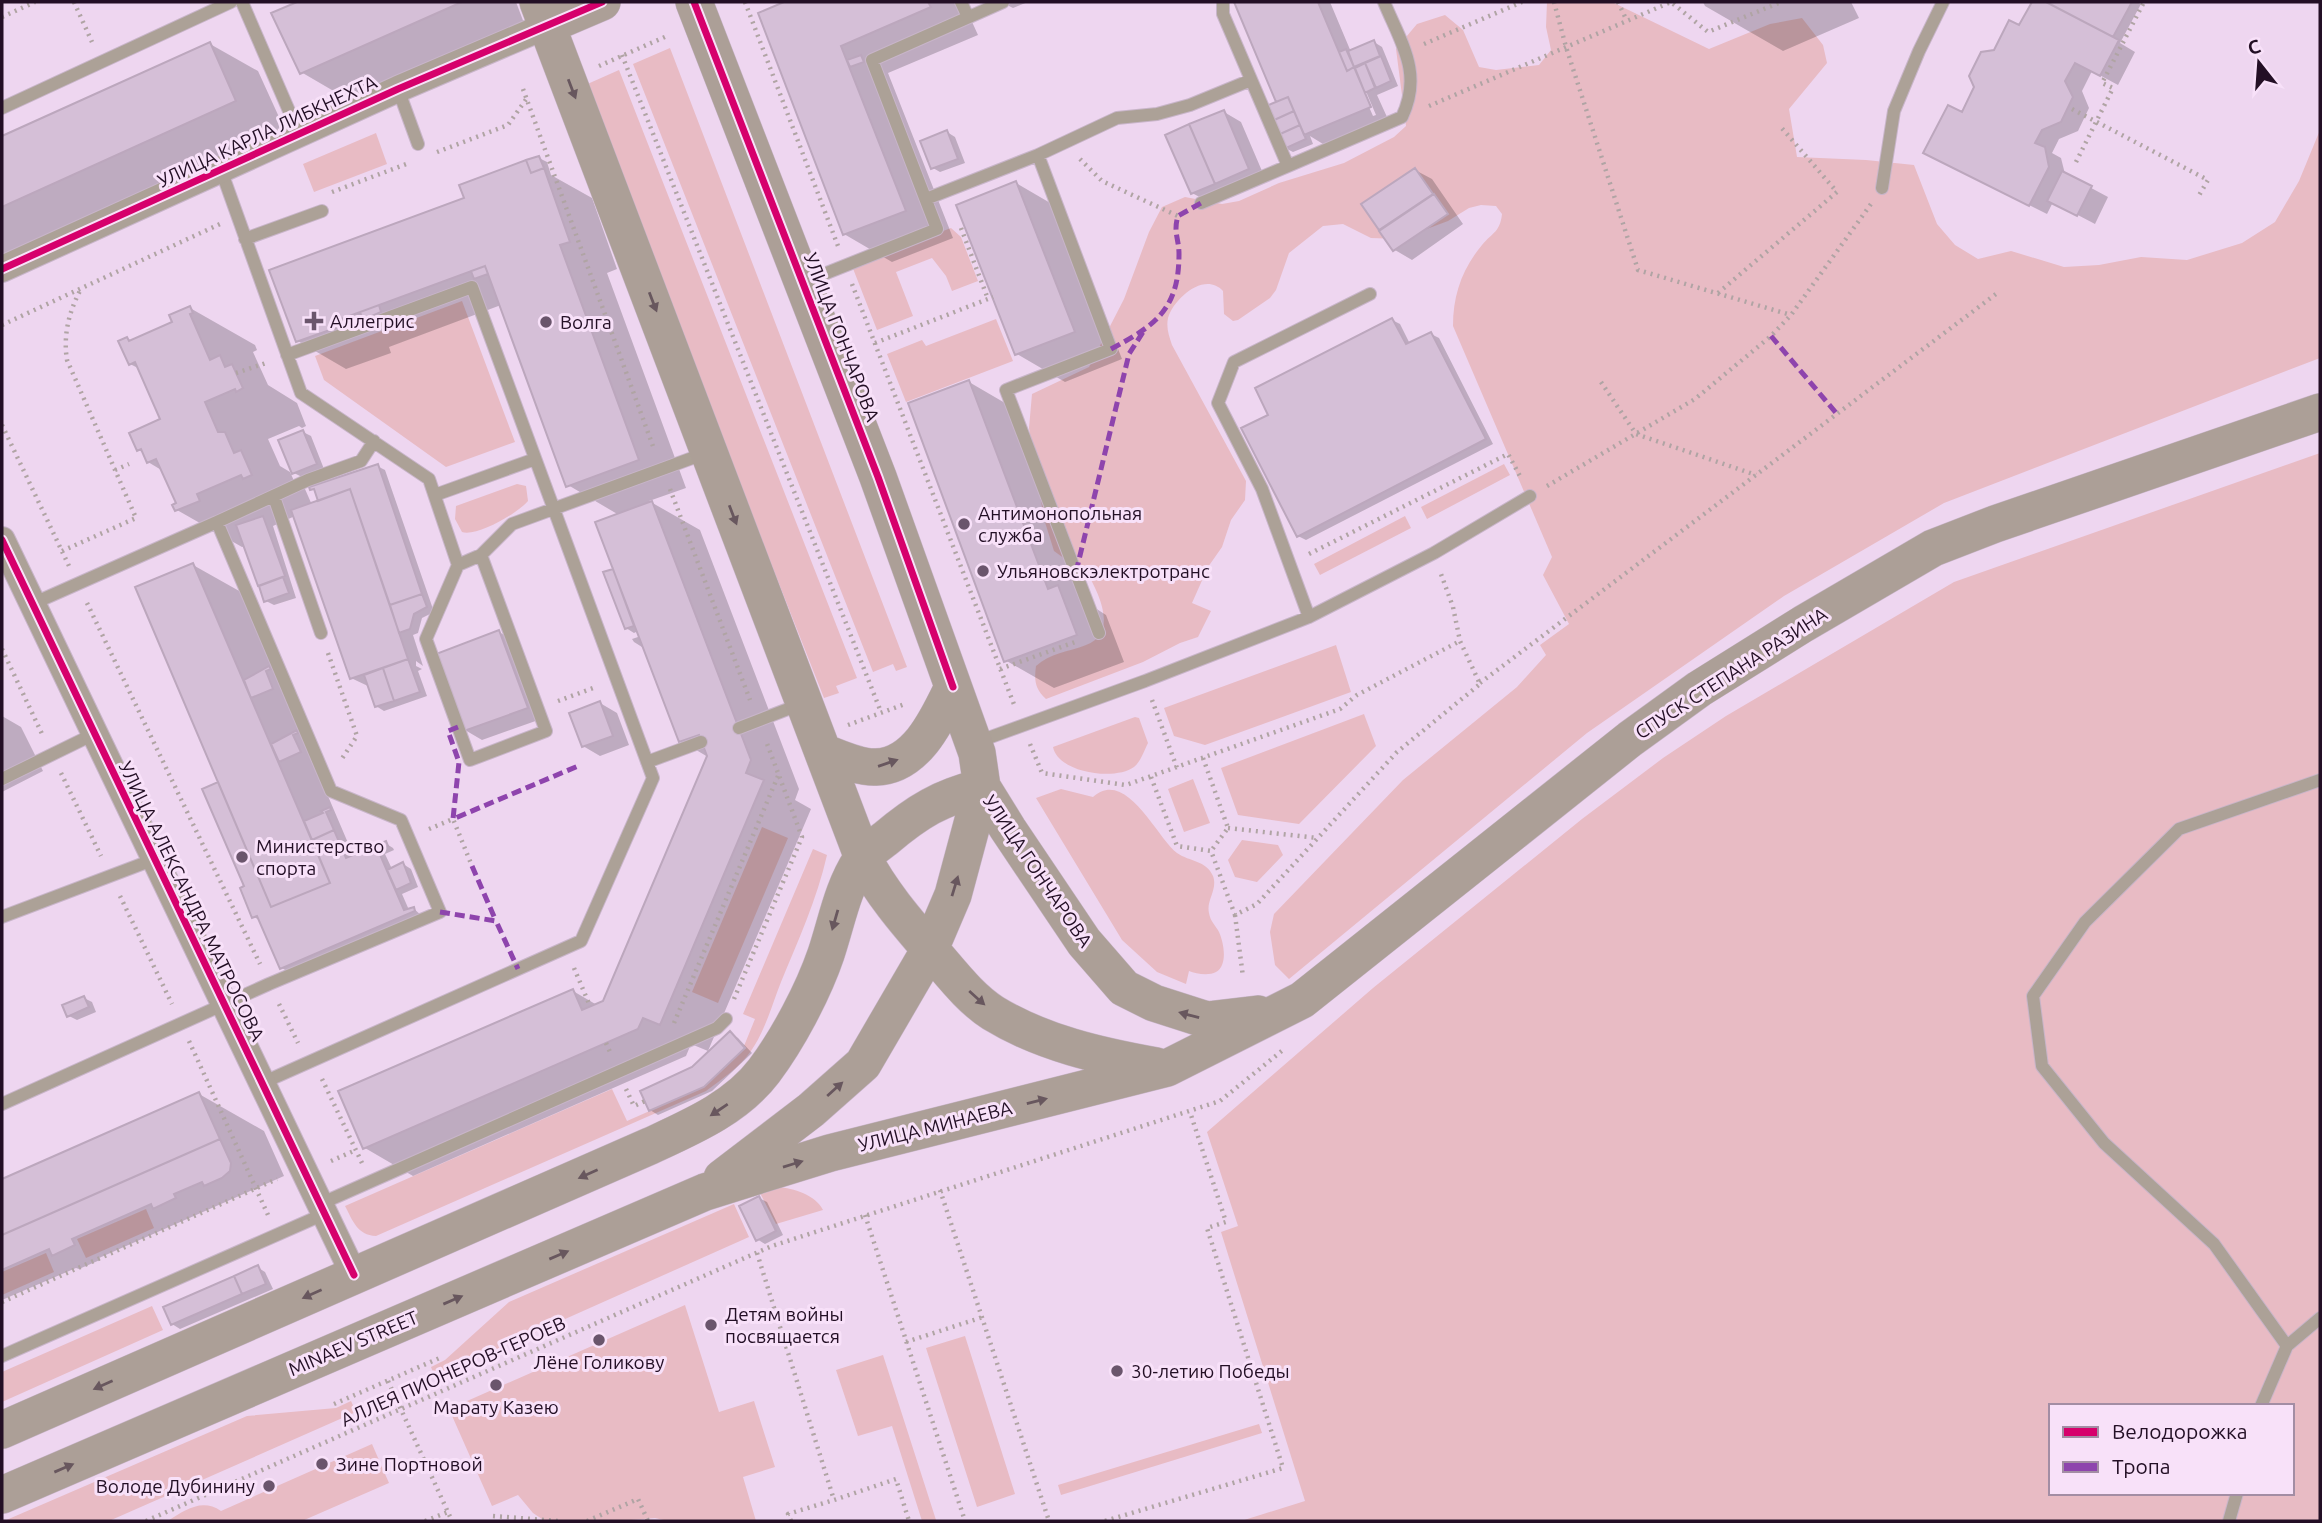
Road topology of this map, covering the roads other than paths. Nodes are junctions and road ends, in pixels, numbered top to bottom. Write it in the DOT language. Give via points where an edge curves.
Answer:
graph roads {
  1 [pos="231,2"];
  2 [pos="242,2"];
  3 [pos="602,2"];
  4 [pos="694,2"];
  5 [pos="961,2"];
  6 [pos="1003,2"];
  7 [pos="1223,2"];
  8 [pos="1384,2"];
  9 [pos="1943,2"];
  10 [pos="543,14"];
  11 [pos="968,18"];
  12 [pos="1251,80"];
  13 [pos="398,89"];
  14 [pos="2,108"];
  15 [pos="299,134"];
  16 [pos="418,144"];
  17 [pos="1038,155"];
  18 [pos="1288,166"];
  19 [pos="221,170"];
  20 [pos="1882,188"];
  21 [pos="926,199"];
  22 [pos="1201,203"];
  23 [pos="321,211"];
  24 [pos="245,239"];
  25 [pos="2,269"];
  26 [pos="804,282"];
  27 [pos="1370,294"];
  28 [pos="287,355"];
  29 [pos="2320,412"];
  30 [pos="374,441"];
  31 [pos="709,452"];
  32 [pos="535,459"];
  33 [pos="435,495"];
  34 [pos="1531,496"];
  35 [pos="274,497"];
  36 [pos="554,509"];
  37 [pos="217,522"];
  38 [pos="2,540"];
  39 [pos="481,555"];
  40 [pos="458,565"];
  41 [pos="32,604"];
  42 [pos="1309,617"];
  43 [pos="321,632"];
  44 [pos="1099,633"];
  45 [pos="953,687"];
  46 [pos="804,702"];
  47 [pos="739,728"];
  48 [pos="94,734"];
  49 [pos="701,742"];
  50 [pos="974,744"];
  51 [pos="823,752"];
  52 [pos="647,762"];
  53 [pos="2,779"];
  54 [pos="2320,780"];
  55 [pos="982,787"];
  56 [pos="863,858"];
  57 [pos="155,859"];
  58 [pos="2,917"];
  59 [pos="930,949"];
  60 [pos="225,1004"];
  61 [pos="1280,1012"];
  62 [pos="726,1019"];
  63 [pos="1167,1068"];
  64 [pos="262,1083"];
  65 [pos="2,1104"];
  66 [pos="705,1192"];
  67 [pos="322,1209"];
  68 [pos="354,1276"];
  69 [pos="2320,1318"];
  70 [pos="2287,1346"];
  71 [pos="2,1356"];
  72 [pos="2262,1404"];
  73 [pos="2,1430"];
  74 [pos="2,1494"];
  75 [pos="2236,1495"];
  76 [pos="2229,1521"];
  1 -- 14 [label="lane"];
  2 -- 15 [label="lane"];
  3 -- 10 [label="main road"];
  4 -- 26 [label="main road, УЛИЦА ГОНЧАРОВА"];
  5 -- 11 [label="lane"];
  6 -- 11 [label="lane"];
  7 -- 12 [label="lane" via="1223,14"];
  8 -- 18 [label="lane" via="1412,78 1410,100 1402,117"];
  9 -- 20 [label="lane" via="1894,111"];
  10 -- 13 [label="street, УЛИЦА КАРЛА ЛИБКНЕХТА"];
  10 -- 31 [label="main road, one-way"];
  11 -- 21 [label="lane" via="872,61"];
  12 -- 17 [label="lane" via="1190,105 1117,118"];
  12 -- 18 [label="lane"];
  13 -- 15 [label="street, УЛИЦА КАРЛА ЛИБКНЕХТА"];
  13 -- 16 [label="lane"];
  15 -- 19 [label="street, УЛИЦА КАРЛА ЛИБКНЕХТА"];
  17 -- 21 [label="lane"];
  17 -- 44 [label="lane" via="1111,349 1006,390"];
  18 -- 22 [label="lane"];
  19 -- 24 [label="lane"];
  19 -- 25 [label="street, УЛИЦА КАРЛА ЛИБКНЕХТА"];
  21 -- 26 [label="lane" via="937,229"];
  23 -- 24 [label="lane"];
  24 -- 28 [label="lane"];
  26 -- 45 [label="main road, УЛИЦА ГОНЧАРОВА"];
  27 -- 42 [label="lane" via="1234,362 1218,403 1262,489"];
  28 -- 30 [label="lane" via="301,393"];
  28 -- 32 [label="lane" via="472,287"];
  29 -- 61 [label="main road, СПУСК СТЕПАНА РАЗИНА" via="1933,548 1699,689 1325,984"];
  30 -- 33 [label="lane" via="429,479"];
  30 -- 35 [label="lane" via="361,461"];
  31 -- 36 [label="lane"];
  31 -- 46 [label="main road, one-way"];
  32 -- 33 [label="lane"];
  32 -- 36 [label="lane"];
  33 -- 40 [label="lane"];
  34 -- 42 [label="lane" via="1434,553"];
  35 -- 37 [label="lane"];
  35 -- 43 [label="lane"];
  36 -- 39 [label="lane" via="512,524"];
  36 -- 52 [label="lane"];
  37 -- 41 [label="lane"];
  37 -- 60 [label="lane" via="331,791 401,820 440,912"];
  38 -- 41 [label="street, УЛИЦА АЛЕКСАНДРА МАТРОСОВА"];
  39 -- 40 [label="lane"];
  39 -- 40 [label="lane" via="546,731 470,760 426,639"];
  41 -- 48 [label="street, УЛИЦА АЛЕКСАНДРА МАТРОСОВА"];
  42 -- 50 [label="lane"];
  45 -- 50 [label="main road, УЛИЦА ГОНЧАРОВА"];
  51 -- 45 [label="main road, one-way" via="875,768 893,763 909,754 931,729"];
  46 -- 47 [label="lane"];
  46 -- 51 [label="main road"];
  48 -- 53 [label="lane"];
  48 -- 57 [label="street, УЛИЦА АЛЕКСАНДРА МАТРОСОВА"];
  49 -- 52 [label="lane"];
  50 -- 55 [label="main road, УЛИЦА ГОНЧАРОВА"];
  51 -- 56 [label="main road"];
  52 -- 64 [label="lane" via="653,778 581,941"];
  54 -- 70 [label="lane" via="2179,829 2085,922 2033,996 2042,1066 2104,1143 2214,1244"];
  55 -- 56 [label="main road" via="951,795 915,814"];
  59 -- 55 [label="main road, one-way" via="953,895"];
  61 -- 55 [label="main road, УЛИЦА ГОНЧАРОВА, one-way" via="1207,1020 1124,988 1084,942"];
  56 -- 59 [label="main road" via="876,883"];
  56 -- 68 [label="main road, one-way" via="841,899 825,956 802,1006 763,1072 723,1109 650,1146"];
  57 -- 58 [label="lane"];
  57 -- 60 [label="street, УЛИЦА АЛЕКСАНДРА МАТРОСОВА"];
  59 -- 63 [label="main road, one-way" via="992,1012 1070,1046"];
  66 -- 59 [label="main road, one-way" via="863,1064"];
  60 -- 64 [label="street, УЛИЦА АЛЕКСАНДРА МАТРОСОВА"];
  60 -- 65 [label="lane"];
  61 -- 63 [label="main road, СПУСК СТЕПАНА РАЗИНА"];
  62 -- 67 [label="lane" via="717,1028 370,1181"];
  66 -- 63 [label="main road, УЛИЦА МИНАЕВА, one-way" via="830,1153"];
  64 -- 67 [label="street, УЛИЦА АЛЕКСАНДРА МАТРОСОВА"];
  74 -- 66 [label="main road, MINAEV STREET, one-way"];
  67 -- 68 [label="street, УЛИЦА АЛЕКСАНДРА МАТРОСОВА"];
  67 -- 71 [label="lane" via="277,1234"];
  68 -- 73 [label="main road, one-way"];
  69 -- 70 [label="lane"];
  70 -- 72 [label="lane"];
  75 -- 76 [label="lane"];
}
